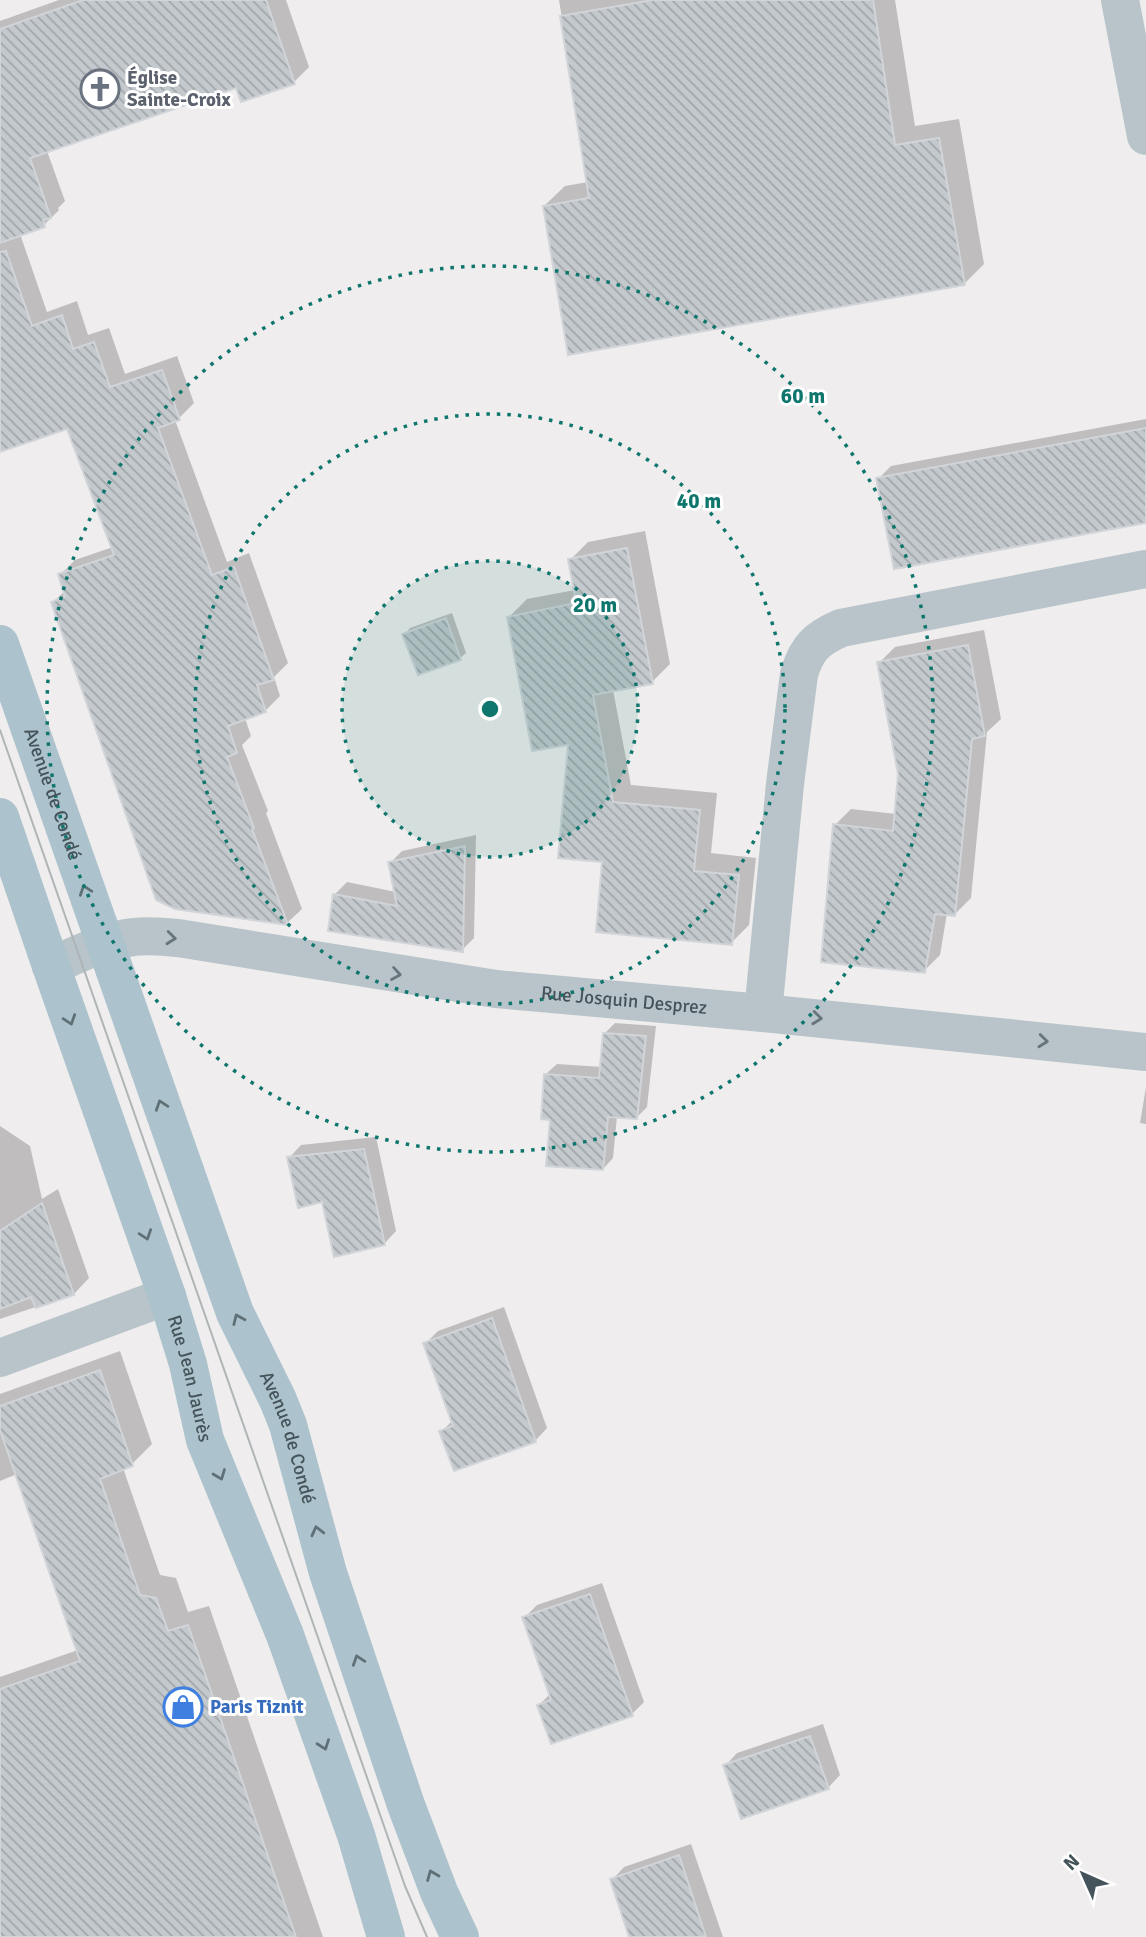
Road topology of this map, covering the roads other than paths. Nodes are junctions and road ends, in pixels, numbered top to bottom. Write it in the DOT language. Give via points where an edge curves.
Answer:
graph roads {
  1 [pos="1120,0"];
  2 [pos="1146,136"];
  3 [pos="1146,569"];
  4 [pos="0,644"];
  5 [pos="0,817"];
  6 [pos="104,945"];
  7 [pos="51,966"];
  8 [pos="763,1013"];
  9 [pos="1146,1052"];
  10 [pos="167,1296"];
  11 [pos="0,1357"];
  12 [pos="386,1937"];
  13 [pos="460,1937"];
  1 -- 2 [label="street"];
  3 -- 8 [label="street" via="841,628 811,647 799,674"];
  6 -- 4 [label="main road, Avenue de Condé, one-way"];
  5 -- 7 [label="main road, Rue Jean Jaurès"];
  6 -- 7 [label="street"];
  6 -- 8 [label="street, Rue Josquin Desprez, one-way" via="133,937 178,938 496,989"];
  13 -- 6 [label="main road, Avenue de Condé, one-way" via="410,1816 328,1573 288,1425 235,1313"];
  7 -- 10 [label="main road, Rue Jean Jaurès, one-way"];
  8 -- 9 [label="street, Rue Josquin Desprez, one-way"];
  10 -- 11 [label="street"];
  10 -- 12 [label="main road, Rue Jean Jaurès, one-way" via="205,1440 285,1635 356,1835"];
}
